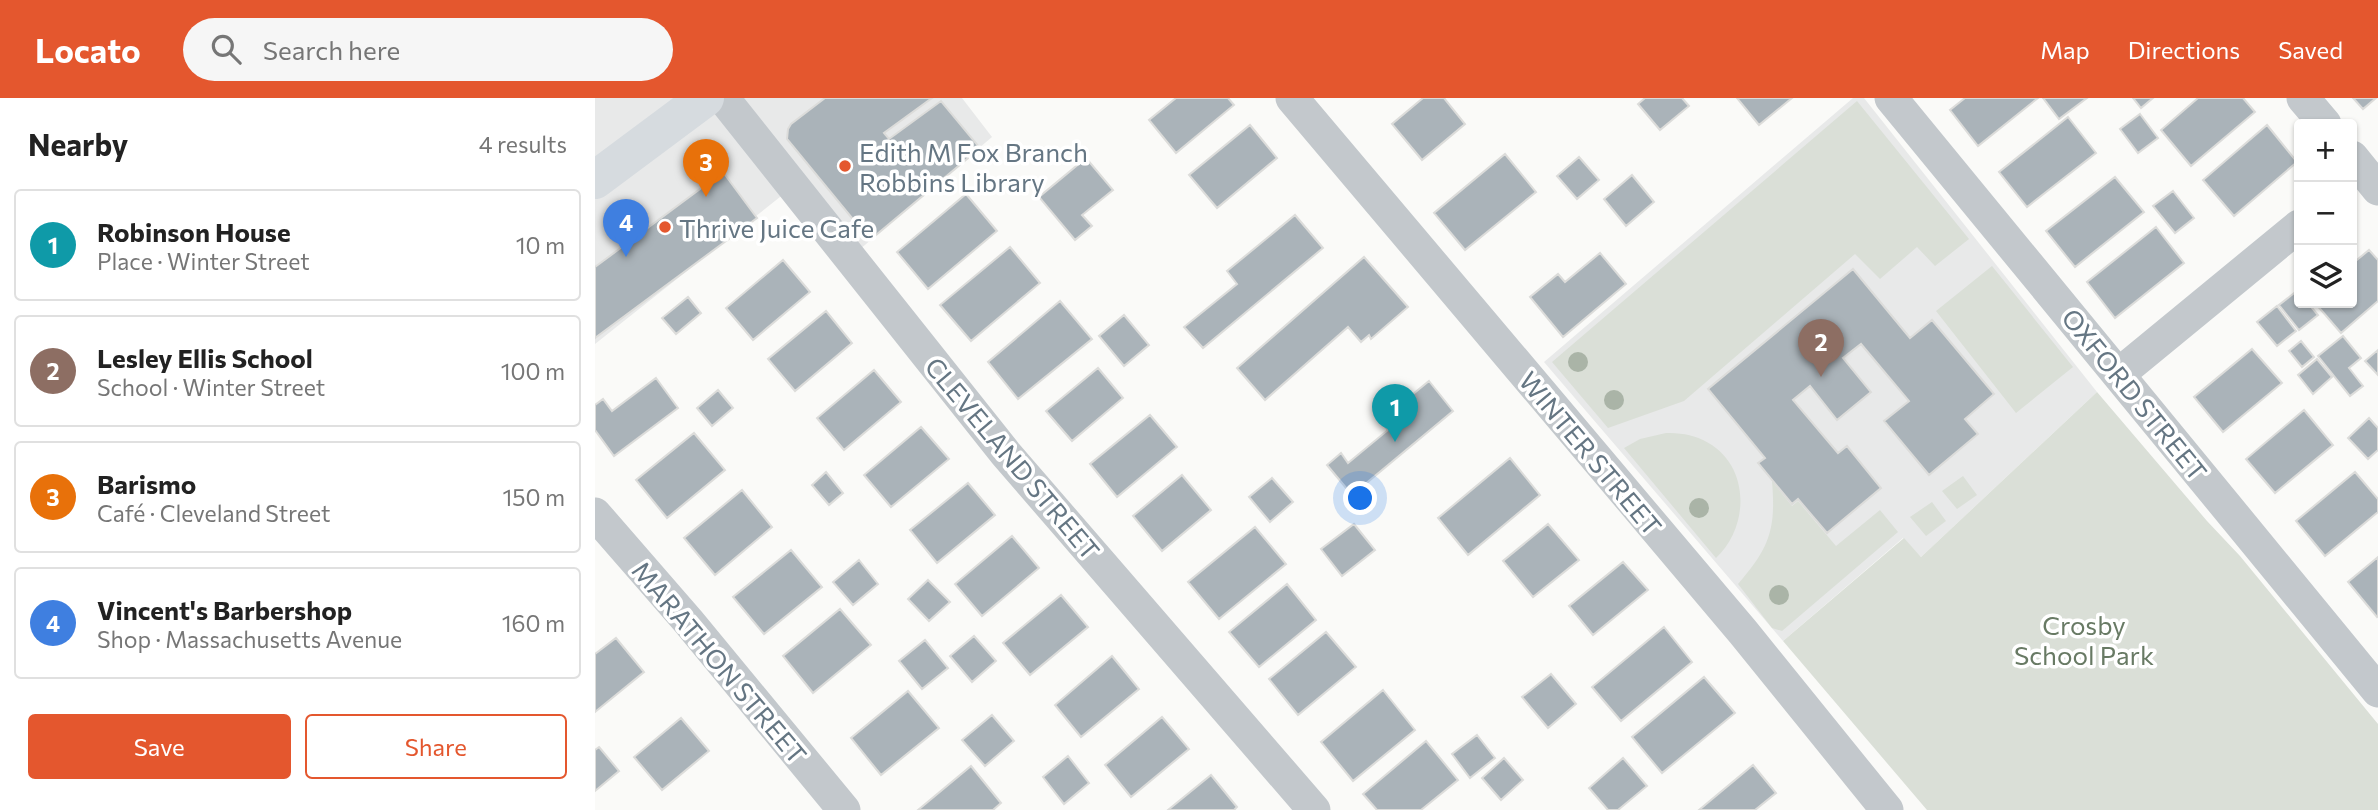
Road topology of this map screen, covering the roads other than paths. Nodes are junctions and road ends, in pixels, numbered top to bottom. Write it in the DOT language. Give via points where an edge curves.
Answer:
graph roads {
  1 [pos="705,98"];
  2 [pos="723,98"];
  3 [pos="1292,98"];
  4 [pos="1891,98"];
  5 [pos="2303,98"];
  6 [pos="2321,119"];
  7 [pos="595,180"];
  8 [pos="2294,230"];
  9 [pos="2119,374"];
  10 [pos="595,514"];
  11 [pos="2378,691"];
  12 [pos="844,810"];
  13 [pos="1314,810"];
  14 [pos="1887,810"];
  1 -- 7 [label="highway"];
  2 -- 13 [label="street, CLEVELAND STREET" via="1006,454"];
  3 -- 14 [label="street, WINTER STREET" via="1743,632"];
  4 -- 9 [label="street, OXFORD STREET"];
  5 -- 6 [label="street"];
  8 -- 9 [label="street"];
  9 -- 11 [label="street, OXFORD STREET"];
  10 -- 12 [label="street, MARATHON STREET"];
}
